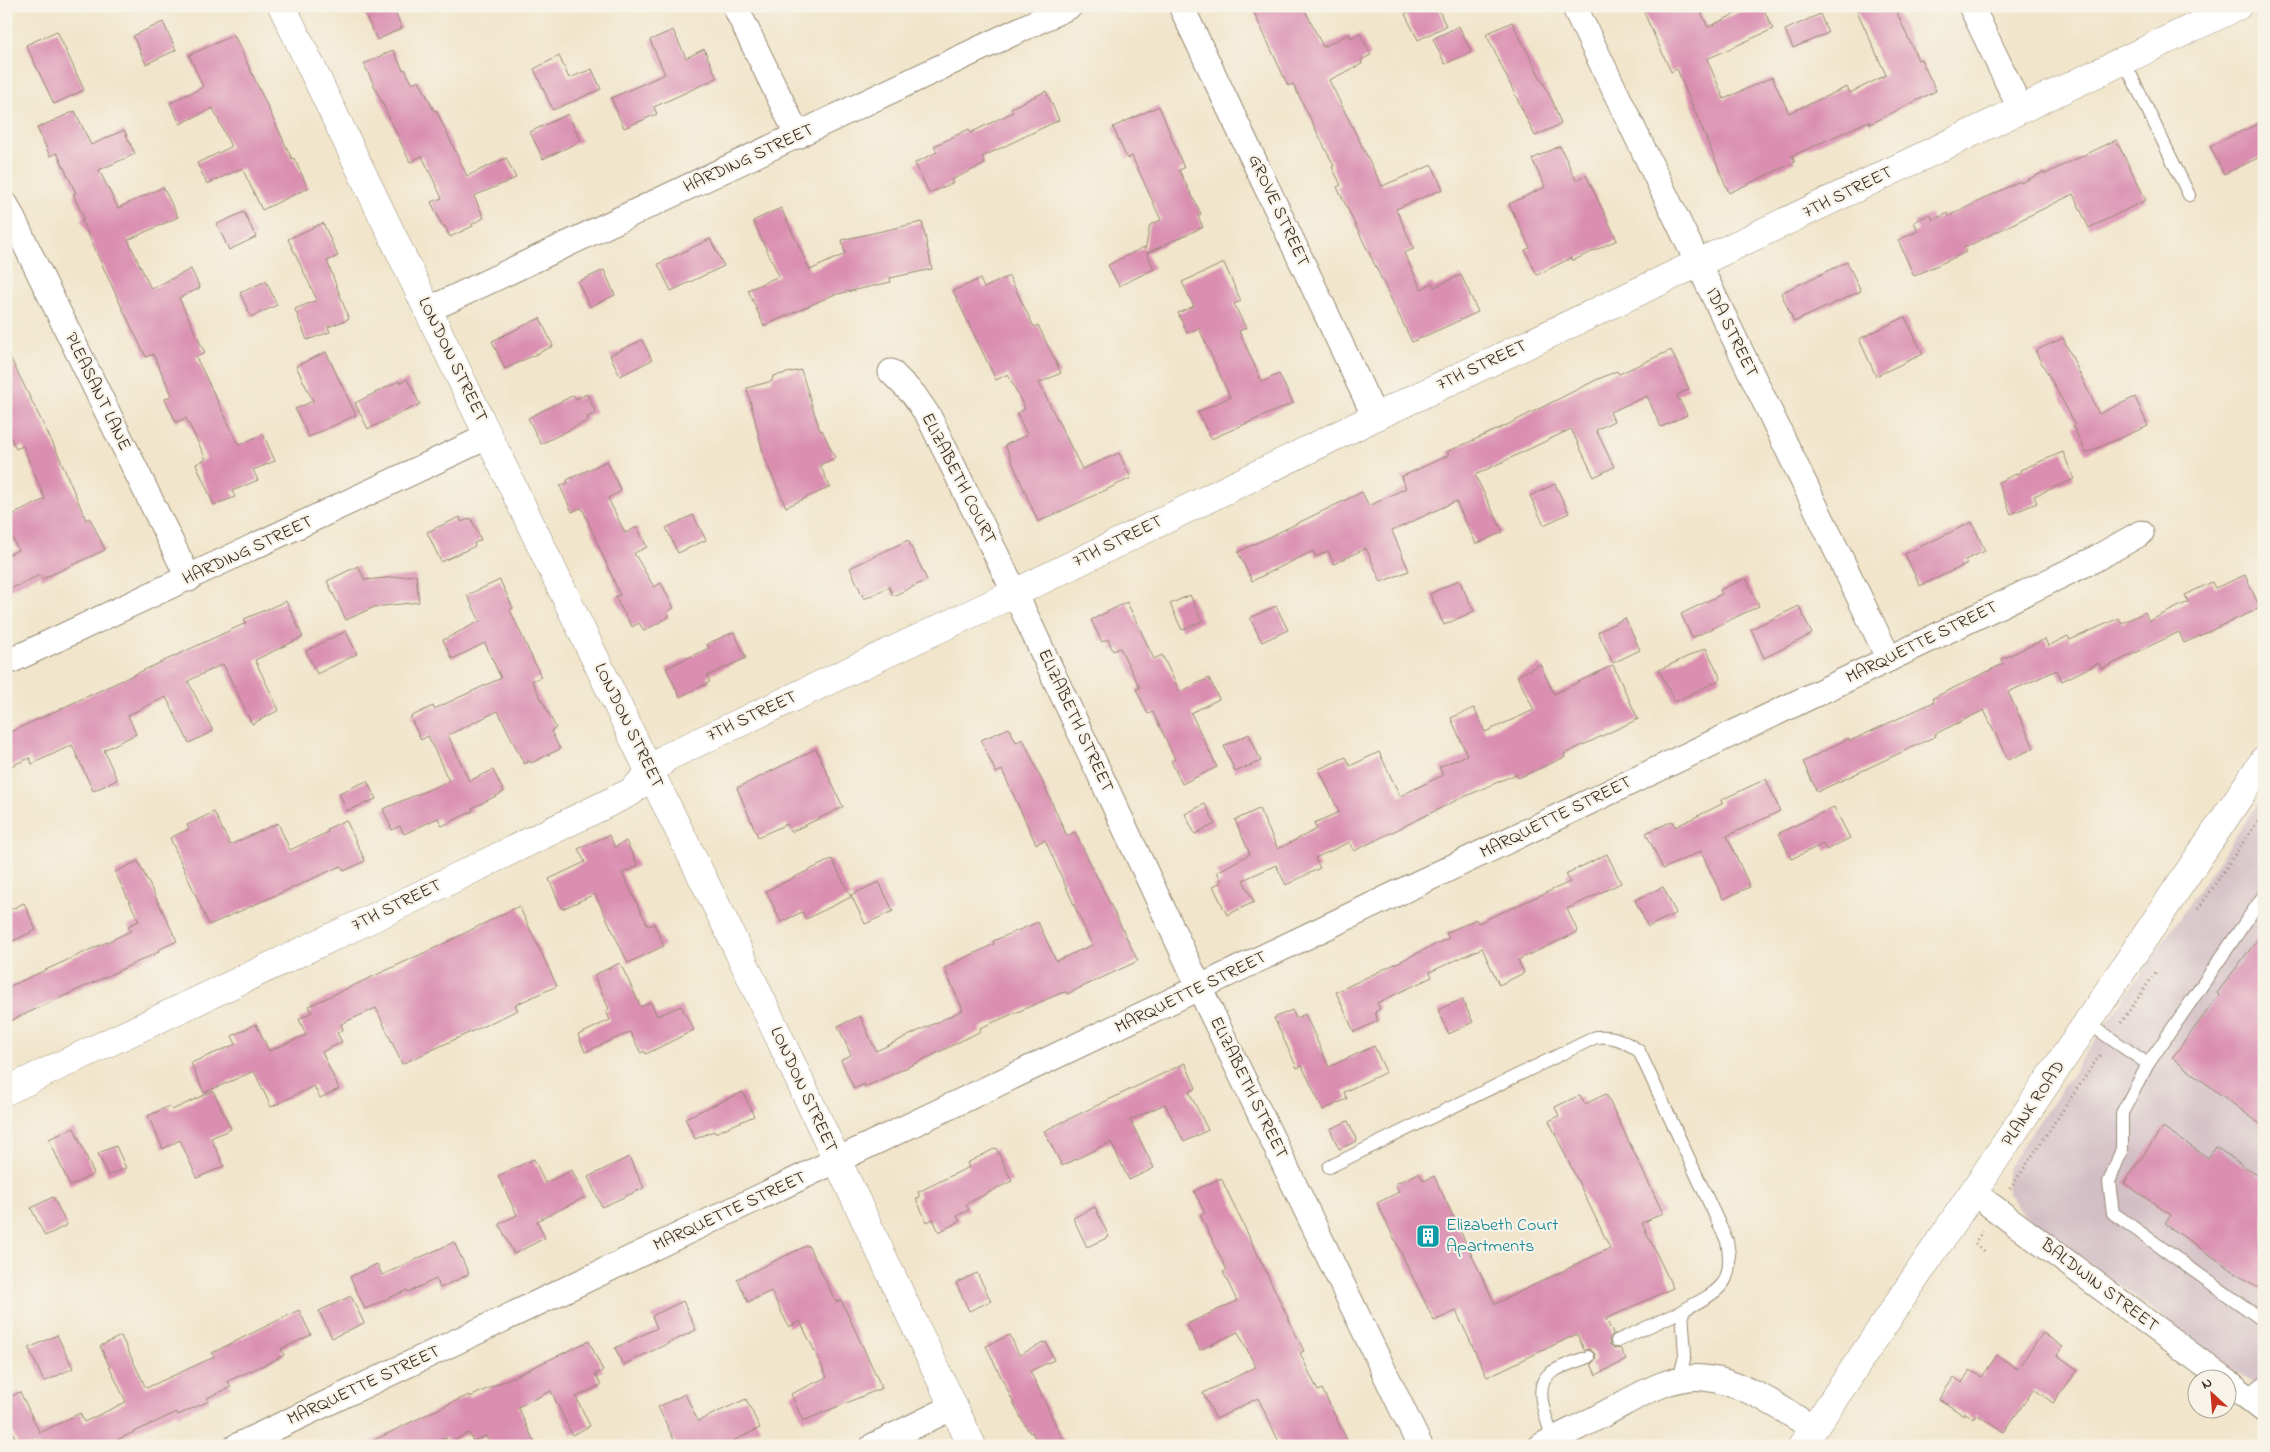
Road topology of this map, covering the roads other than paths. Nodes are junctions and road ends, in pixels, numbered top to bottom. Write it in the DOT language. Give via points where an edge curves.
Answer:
graph roads {
  1 [pos="282,6"];
  2 [pos="735,6"];
  3 [pos="1070,6"];
  4 [pos="1181,6"];
  5 [pos="1574,6"];
  6 [pos="1971,6"];
  7 [pos="2238,6"];
  8 [pos="2124,61"];
  9 [pos="2021,110"];
  10 [pos="798,136"];
  11 [pos="2189,195"];
  12 [pos="6,205"];
  13 [pos="1698,264"];
  14 [pos="428,310"];
  15 [pos="891,372"];
  16 [pos="1375,417"];
  17 [pos="489,436"];
  18 [pos="2141,533"];
  19 [pos="189,579"];
  20 [pos="1015,593"];
  21 [pos="1889,659"];
  22 [pos="6,663"];
  23 [pos="2264,760"];
  24 [pos="650,774"];
  25 [pos="2264,895"];
  26 [pos="1200,989"];
  27 [pos="2088,1023"];
  28 [pos="2148,1064"];
  29 [pos="6,1091"];
  30 [pos="837,1162"];
  31 [pos="1329,1167"];
  32 [pos="1974,1193"];
  33 [pos="1682,1311"];
  34 [pos="2264,1321"];
  35 [pos="1617,1342"];
  36 [pos="1588,1357"];
  37 [pos="1679,1381"];
  38 [pos="2245,1390"];
  39 [pos="953,1407"];
  40 [pos="1808,1437"];
  41 [pos="1547,1443"];
  42 [pos="237,1446"];
  43 [pos="873,1446"];
  44 [pos="972,1446"];
  45 [pos="1420,1446"];
  1 -- 14 [label="street, LONDON STREET"];
  2 -- 10 [label="street"];
  3 -- 10 [label="street, HARDING STREET"];
  4 -- 16 [label="street, GROVE STREET"];
  5 -- 13 [label="street, IDA STREET"];
  6 -- 9 [label="street"];
  7 -- 8 [label="street, 7TH STREET"];
  8 -- 9 [label="street, 7TH STREET"];
  8 -- 11 [label="lane"];
  9 -- 13 [label="street, 7TH STREET"];
  10 -- 14 [label="street, HARDING STREET"];
  12 -- 19 [label="street, PLEASANT LANE"];
  13 -- 16 [label="street, 7TH STREET"];
  13 -- 21 [label="street, IDA STREET"];
  14 -- 17 [label="street, LONDON STREET"];
  15 -- 20 [label="street, ELIZABETH COURT" via="930,417"];
  16 -- 20 [label="street, 7TH STREET"];
  17 -- 19 [label="street, HARDING STREET"];
  17 -- 24 [label="street, LONDON STREET"];
  18 -- 21 [label="street, MARQUETTE STREET" via="2093,560"];
  19 -- 22 [label="street, HARDING STREET"];
  20 -- 24 [label="street, 7TH STREET" via="667,757"];
  20 -- 26 [label="street, ELIZABETH STREET"];
  21 -- 26 [label="street, MARQUETTE STREET"];
  23 -- 27 [label="street, PLANK ROAD"];
  24 -- 29 [label="street, 7TH STREET" via="622,797"];
  24 -- 30 [label="street, LONDON STREET" via="727,927"];
  25 -- 28 [label="lane"];
  26 -- 30 [label="street, MARQUETTE STREET"];
  26 -- 45 [label="street, ELIZABETH STREET"];
  27 -- 28 [label="lane"];
  27 -- 32 [label="street, PLANK ROAD"];
  28 -- 34 [label="lane" via="2122,1113 2122,1149 2110,1182 2113,1213"];
  30 -- 39 [label="street, LONDON STREET"];
  30 -- 42 [label="street, MARQUETTE STREET"];
  31 -- 33 [label="lane" via="1596,1037 1610,1036 1624,1041 1639,1052 1730,1256 1729,1272 1723,1285"];
  32 -- 38 [label="street, BALDWIN STREET"];
  32 -- 40 [label="street, PLANK ROAD"];
  33 -- 35 [label="lane"];
  33 -- 37 [label="lane" via="1685,1355"];
  36 -- 41 [label="lane" via="1547,1375 1541,1388"];
  37 -- 40 [label="street" via="1703,1378 1746,1390 1781,1408"];
  37 -- 41 [label="street" via="1656,1388"];
  39 -- 43 [label="street"];
  39 -- 44 [label="street, LONDON STREET"];
}
